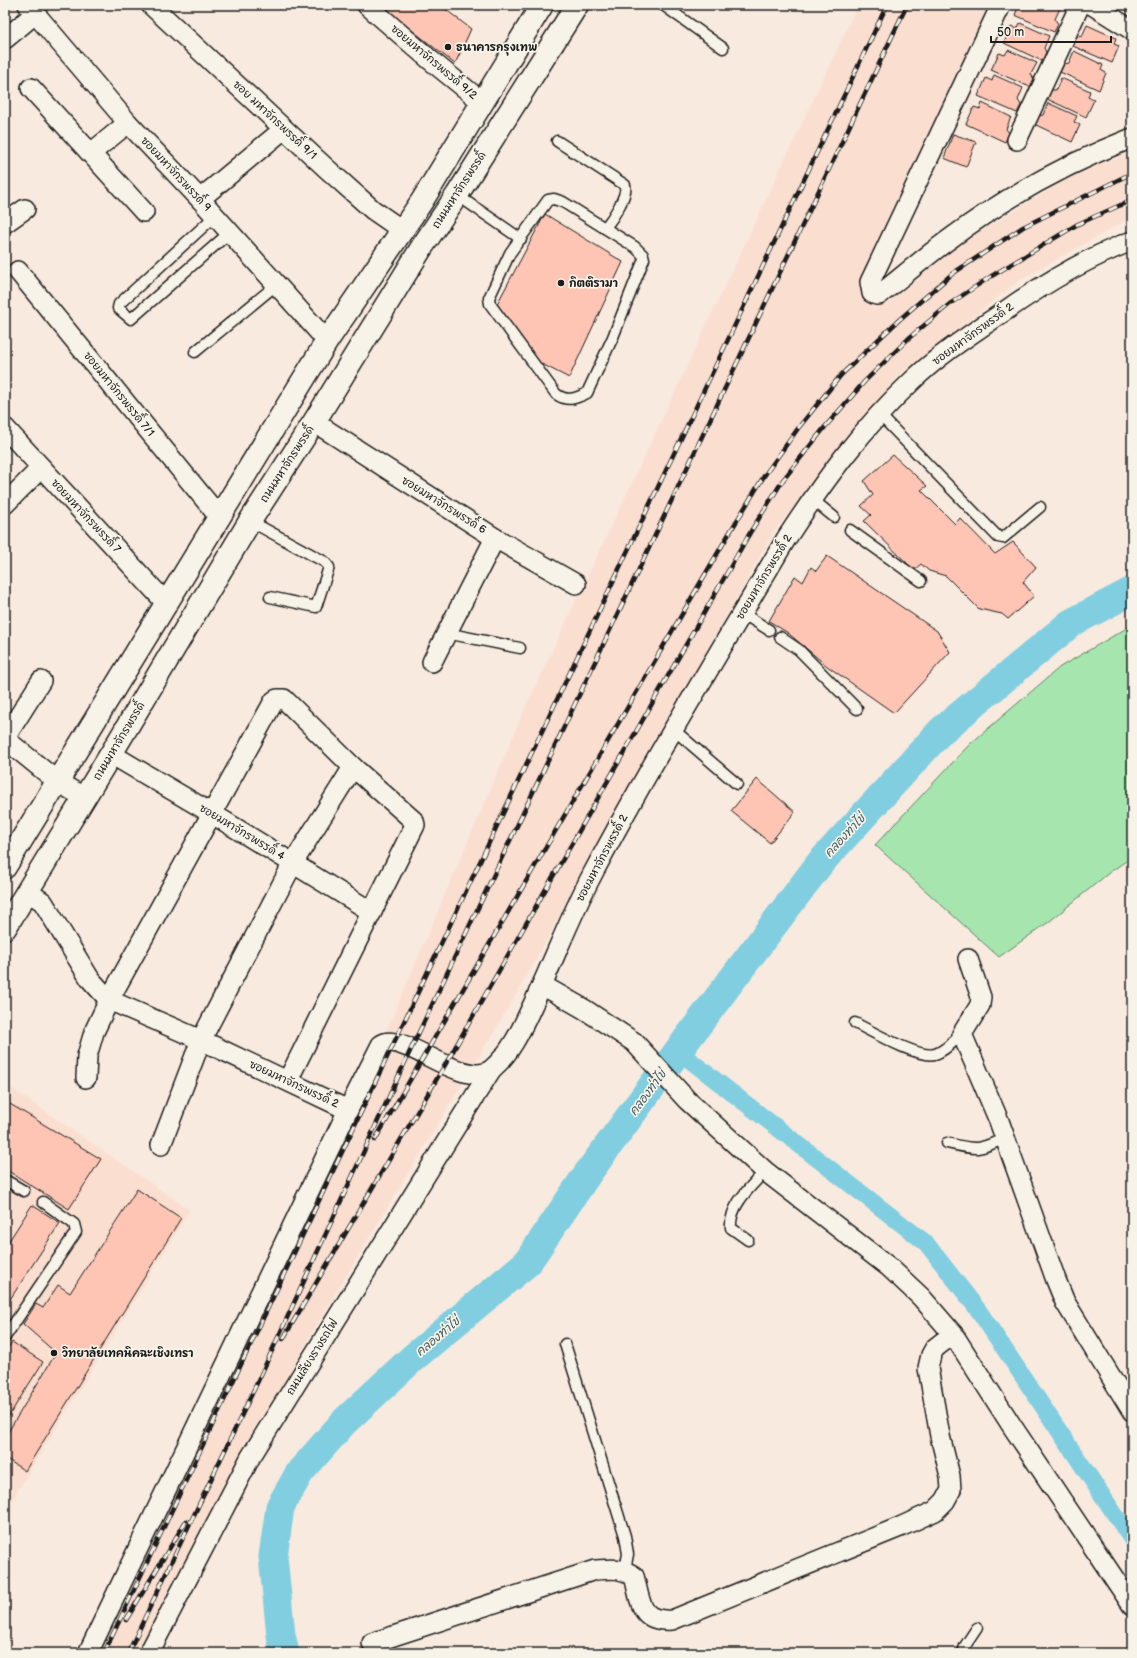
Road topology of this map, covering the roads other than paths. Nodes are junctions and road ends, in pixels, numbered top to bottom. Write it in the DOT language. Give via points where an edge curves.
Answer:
graph roads {
  1 [pos="151,5"];
  2 [pos="367,5"];
  3 [pos="542,5"];
  4 [pos="577,5"];
  5 [pos="663,5"];
  6 [pos="1001,5"];
  7 [pos="1080,5"];
  8 [pos="1092,5"];
  9 [pos="32,9"];
  10 [pos="1132,30"];
  11 [pos="5,39"];
  12 [pos="723,48"];
  13 [pos="31,88"];
  14 [pos="482,102"];
  15 [pos="128,123"];
  16 [pos="284,129"];
  17 [pos="1132,138"];
  18 [pos="1017,140"];
  19 [pos="557,141"];
  20 [pos="91,153"];
  21 [pos="457,195"];
  22 [pos="200,199"];
  23 [pos="25,209"];
  24 [pos="144,212"];
  25 [pos="215,216"];
  26 [pos="5,223"];
  27 [pos="605,228"];
  28 [pos="402,230"];
  29 [pos="229,233"];
  30 [pos="521,239"];
  31 [pos="1132,241"];
  32 [pos="18,271"];
  33 [pos="276,285"];
  34 [pos="327,341"];
  35 [pos="195,352"];
  36 [pos="879,414"];
  37 [pos="314,422"];
  38 [pos="5,428"];
  39 [pos="41,468"];
  40 [pos="812,499"];
  41 [pos="5,504"];
  42 [pos="1040,508"];
  43 [pos="834,517"];
  44 [pos="220,518"];
  45 [pos="250,521"];
  46 [pos="850,530"];
  47 [pos="495,538"];
  48 [pos="921,581"];
  49 [pos="576,584"];
  50 [pos="270,596"];
  51 [pos="167,604"];
  52 [pos="742,613"];
  53 [pos="768,630"];
  54 [pos="446,633"];
  55 [pos="780,637"];
  56 [pos="520,648"];
  57 [pos="432,662"];
  58 [pos="41,681"];
  59 [pos="857,709"];
  60 [pos="674,730"];
  61 [pos="5,739"];
  62 [pos="111,754"];
  63 [pos="353,767"];
  64 [pos="58,782"];
  65 [pos="737,784"];
  66 [pos="84,798"];
  67 [pos="211,813"];
  68 [pos="293,863"];
  69 [pos="5,867"];
  70 [pos="27,891"];
  71 [pos="372,912"];
  72 [pos="5,928"];
  73 [pos="968,959"];
  74 [pos="542,985"];
  75 [pos="109,1000"];
  76 [pos="855,1023"];
  77 [pos="962,1034"];
  78 [pos="201,1040"];
  79 [pos="491,1070"];
  80 [pos="86,1078"];
  81 [pos="288,1080"];
  82 [pos="348,1110"];
  83 [pos="1005,1138"];
  84 [pos="947,1143"];
  85 [pos="161,1145"];
  86 [pos="765,1171"];
  87 [pos="5,1180"];
  88 [pos="24,1191"];
  89 [pos="43,1202"];
  90 [pos="748,1240"];
  91 [pos="953,1334"];
  92 [pos="5,1338"];
  93 [pos="565,1344"];
  94 [pos="1132,1411"];
  95 [pos="625,1570"];
  96 [pos="1132,1605"];
  97 [pos="977,1628"];
  98 [pos="372,1643"];
  99 [pos="88,1653"];
  100 [pos="149,1653"];
  101 [pos="963,1653"];
  1 -- 16 [label="street, ซอย มหาจักรพรรดิ์ 9/1"];
  2 -- 14 [label="street, ซอยมหาจักรพรรดิ์ 9/2"];
  3 -- 14 [label="main road"];
  4 -- 21 [label="main road, ถนนมหาจักรพรรดิ์"];
  5 -- 12 [label="lane"];
  6 -- 17 [label="street" via="870,282 872,293 879,295 951,238 1035,184"];
  7 -- 18 [label="street"];
  8 -- 10 [label="street"];
  9 -- 11 [label="street"];
  9 -- 15 [label="street, ซอยมหาจักรพรรดิ์ 9"];
  13 -- 20 [label="street"];
  14 -- 28 [label="main road" via="422,202"];
  15 -- 20 [label="street"];
  15 -- 22 [label="street, ซอยมหาจักรพรรดิ์ 9"];
  16 -- 22 [label="street"];
  16 -- 28 [label="street, ซอย มหาจักรพรรดิ์ 9/1" via="373,210"];
  19 -- 27 [label="lane" via="625,185 624,196"];
  20 -- 24 [label="street"];
  21 -- 30 [label="lane"];
  21 -- 37 [label="main road, ถนนมหาจักรพรรดิ์"];
  22 -- 25 [label="street, ซอยมหาจักรพรรดิ์ 9"];
  23 -- 26 [label="street"];
  25 -- 29 [label="street, ซอยมหาจักรพรรดิ์ 9"];
  25 -- 29 [label="lane" via="119,304 118,308 132,319"];
  27 -- 30 [label="lane" via="563,202 548,200"];
  27 -- 30 [label="lane" via="635,247 644,259 613,337 587,393 569,400 556,394 490,304 490,292 510,253"];
  28 -- 34 [label="main road"];
  29 -- 33 [label="street, ซอยมหาจักรพรรดิ์ 9"];
  31 -- 36 [label="street, ซอยมหาจักรพรรดิ์ 2" via="1086,261 1042,286 950,348"];
  32 -- 44 [label="street, ซอยมหาจักรพรรดิ์ 7/1"];
  33 -- 34 [label="street, ซอยมหาจักรพรรดิ์ 9"];
  33 -- 35 [label="lane"];
  34 -- 44 [label="main road"];
  36 -- 40 [label="street, ซอยมหาจักรพรรดิ์ 2"];
  36 -- 42 [label="lane" via="998,537 1003,538"];
  37 -- 45 [label="main road, ถนนมหาจักรพรรดิ์"];
  37 -- 47 [label="street, ซอยมหาจักรพรรดิ์ 6"];
  38 -- 39 [label="street, ซอยมหาจักรพรรดิ์ 7"];
  39 -- 41 [label="street"];
  39 -- 51 [label="street, ซอยมหาจักรพรรดิ์ 7"];
  40 -- 43 [label="lane"];
  40 -- 52 [label="street, ซอยมหาจักรพรรดิ์ 2"];
  44 -- 51 [label="main road"];
  45 -- 50 [label="lane" via="325,562 329,567 316,606"];
  45 -- 62 [label="main road, ถนนมหาจักรพรรดิ์"];
  46 -- 48 [label="lane"];
  47 -- 49 [label="street, ซอยมหาจักรพรรดิ์ 6"];
  47 -- 54 [label="street"];
  51 -- 64 [label="main road"];
  52 -- 53 [label="lane"];
  52 -- 60 [label="street, ซอยมหาจักรพรรดิ์ 2"];
  54 -- 56 [label="lane"];
  54 -- 57 [label="street"];
  55 -- 59 [label="lane" via="799,650"];
  58 -- 61 [label="street"];
  60 -- 65 [label="lane"];
  60 -- 74 [label="street, ซอยมหาจักรพรรดิ์ 2" via="592,875"];
  61 -- 64 [label="street"];
  62 -- 66 [label="main road, ถนนมหาจักรพรรดิ์"];
  62 -- 67 [label="street, ซอยมหาจักรพรรดิ์ 4"];
  63 -- 67 [label="street" via="284,700 277,699"];
  63 -- 68 [label="street"];
  63 -- 71 [label="street" via="415,825"];
  64 -- 66 [label="street"];
  64 -- 69 [label="main road"];
  66 -- 70 [label="main road, ถนนมหาจักรพรรดิ์"];
  67 -- 68 [label="street, ซอยมหาจักรพรรดิ์ 4"];
  67 -- 75 [label="street"];
  68 -- 71 [label="street, ซอยมหาจักรพรรดิ์ 4"];
  68 -- 78 [label="street"];
  70 -- 72 [label="main road, ถนนมหาจักรพรรดิ์"];
  70 -- 75 [label="street, ซอยมหาจักรพรรดิ์ 2" via="43,902 90,979"];
  71 -- 81 [label="street"];
  73 -- 77 [label="street" via="981,997 980,1005"];
  74 -- 79 [label="street, ซอยมหาจักรพรรดิ์ 2" via="515,1042"];
  74 -- 86 [label="street" via="634,1042 687,1100"];
  75 -- 78 [label="street, ซอยมหาจักรพรรดิ์ 2"];
  75 -- 80 [label="street" via="94,1032 87,1056"];
  76 -- 77 [label="lane" via="919,1054 940,1053"];
  77 -- 83 [label="street"];
  78 -- 81 [label="street, ซอยมหาจักรพรรดิ์ 2"];
  78 -- 85 [label="street"];
  79 -- 82 [label="street, ซอยมหาจักรพรรดิ์ 2" via="478,1075 445,1065 395,1042 385,1042 381,1045"];
  79 -- 100 [label="street, ถนนเลียงรางรถไฟ" via="250,1458"];
  81 -- 82 [label="street, ซอยมหาจักรพรรดิ์ 2"];
  82 -- 99 [label="street"];
  83 -- 84 [label="lane" via="984,1148 972,1149"];
  83 -- 94 [label="street" via="1065,1302"];
  86 -- 90 [label="lane" via="732,1213 731,1228"];
  86 -- 91 [label="street" via="889,1267 921,1297"];
  87 -- 88 [label="lane"];
  89 -- 92 [label="lane" via="74,1224 76,1232"];
  91 -- 95 [label="street" via="935,1348 928,1368 951,1490 935,1511 900,1528 672,1620 661,1621 650,1617 643,1609 634,1576"];
  91 -- 96 [label="street"];
  93 -- 95 [label="lane" via="625,1536 628,1554"];
  95 -- 98 [label="street" via="595,1570"];
  97 -- 101 [label="lane"];
}
